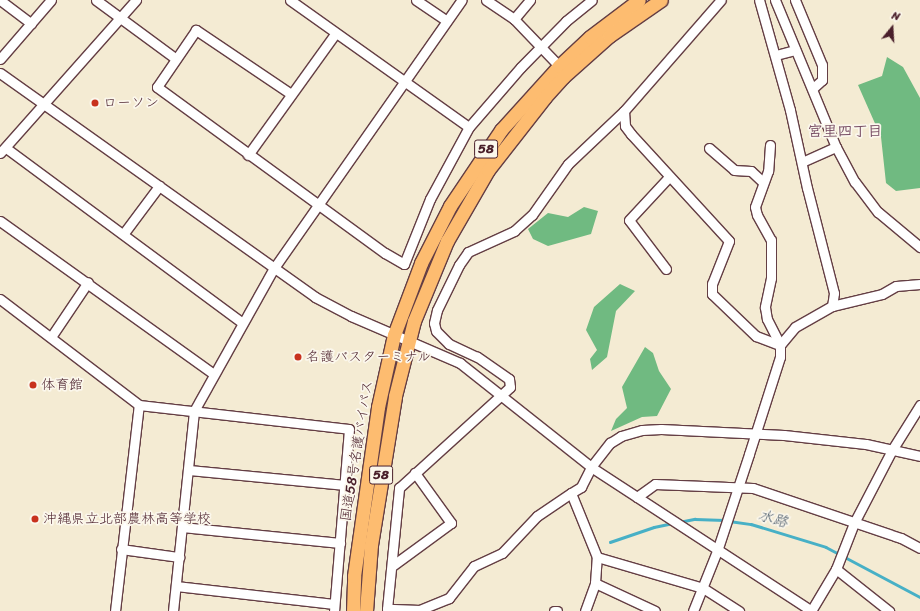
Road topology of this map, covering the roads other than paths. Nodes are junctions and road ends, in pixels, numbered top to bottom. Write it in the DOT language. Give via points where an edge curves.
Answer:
graph roads {
  1 [pos="0,0"];
  2 [pos="51,0"];
  3 [pos="96,0"];
  4 [pos="136,0"];
  5 [pos="290,0"];
  6 [pos="416,0"];
  7 [pos="462,0"];
  8 [pos="486,0"];
  9 [pos="530,0"];
  10 [pos="592,0"];
  11 [pos="639,0"];
  12 [pos="660,0"];
  13 [pos="721,0"];
  14 [pos="759,0"];
  15 [pos="775,0"];
  16 [pos="795,0"];
  17 [pos="121,19"];
  18 [pos="514,19"];
  19 [pos="447,21"];
  20 [pos="31,23"];
  21 [pos="335,34"];
  22 [pos="540,47"];
  23 [pos="795,50"];
  24 [pos="776,55"];
  25 [pos="175,58"];
  26 [pos="0,59"];
  27 [pos="559,66"];
  28 [pos="0,72"];
  29 [pos="404,82"];
  30 [pos="812,89"];
  31 [pos="290,94"];
  32 [pos="45,104"];
  33 [pos="624,111"];
  34 [pos="469,127"];
  35 [pos="770,145"];
  36 [pos="836,147"];
  37 [pos="709,148"];
  38 [pos="3,150"];
  39 [pos="248,155"];
  40 [pos="802,162"];
  41 [pos="669,177"];
  42 [pos="762,182"];
  43 [pos="158,186"];
  44 [pos="317,204"];
  45 [pos="0,221"];
  46 [pos="124,233"];
  47 [pos="920,247"];
  48 [pos="274,268"];
  49 [pos="666,269"];
  50 [pos="88,282"];
  51 [pos="920,284"];
  52 [pos="0,298"];
  53 [pos="832,306"];
  54 [pos="241,322"];
  55 [pos="394,335"];
  56 [pos="51,337"];
  57 [pos="408,341"];
  58 [pos="780,345"];
  59 [pos="214,374"];
  60 [pos="502,394"];
  61 [pos="139,404"];
  62 [pos="920,405"];
  63 [pos="194,411"];
  64 [pos="756,433"];
  65 [pos="892,450"];
  66 [pos="920,456"];
  67 [pos="591,467"];
  68 [pos="189,470"];
  69 [pos="414,473"];
  70 [pos="345,485"];
  71 [pos="737,488"];
  72 [pos="571,494"];
  73 [pos="637,497"];
  74 [pos="854,523"];
  75 [pos="182,527"];
  76 [pos="340,543"];
  77 [pos="920,548"];
  78 [pos="122,549"];
  79 [pos="717,551"];
  80 [pos="179,556"];
  81 [pos="597,557"];
  82 [pos="392,566"];
  83 [pos="836,569"];
  84 [pos="338,575"];
  85 [pos="354,576"];
  86 [pos="595,583"];
  87 [pos="176,586"];
  88 [pos="703,588"];
  89 [pos="334,608"];
  90 [pos="115,611"];
  91 [pos="173,611"];
  92 [pos="352,611"];
  93 [pos="366,611"];
  94 [pos="554,611"];
  95 [pos="557,611"];
  96 [pos="585,611"];
  97 [pos="655,611"];
  98 [pos="693,611"];
  99 [pos="738,611"];
  100 [pos="811,611"];
  101 [pos="889,611"];
  1 -- 20 [label="street"];
  2 -- 20 [label="street"];
  3 -- 17 [label="street"];
  4 -- 17 [label="street"];
  5 -- 21 [label="street"];
  6 -- 19 [label="street"];
  7 -- 19 [label="street"];
  8 -- 18 [label="street"];
  9 -- 18 [label="street"];
  10 -- 22 [label="street"];
  11 -- 27 [label="highway, 国道58号名護バイパス / 58" via="590,37"];
  12 -- 57 [label="highway, 国道58号名護バイパス / 58" via="609,36 563,77 503,149 473,194 447,241 426,289"];
  13 -- 33 [label="street"];
  14 -- 24 [label="street"];
  15 -- 23 [label="street"];
  16 -- 30 [label="street" via="822,65 822,80"];
  17 -- 25 [label="street"];
  17 -- 32 [label="street"];
  18 -- 22 [label="street"];
  19 -- 29 [label="street"];
  20 -- 26 [label="street"];
  21 -- 29 [label="street"];
  21 -- 31 [label="street"];
  22 -- 27 [label="street"];
  22 -- 34 [label="street"];
  23 -- 24 [label="street"];
  23 -- 30 [label="street"];
  24 -- 40 [label="street"];
  25 -- 31 [label="street" via="196,30"];
  25 -- 39 [label="street" via="157,87"];
  27 -- 55 [label="highway, 国道58号名護バイパス / 58" via="501,130 470,173 421,263"];
  28 -- 32 [label="street"];
  29 -- 34 [label="street"];
  29 -- 44 [label="street"];
  30 -- 36 [label="street"];
  31 -- 39 [label="street"];
  32 -- 38 [label="street"];
  32 -- 43 [label="street"];
  33 -- 41 [label="street" via="625,126"];
  33 -- 60 [label="street" via="568,164 532,215 490,244 468,252 441,300 434,323 436,331 449,344 477,357 509,379 510,387"];
  34 -- 44 [label="street" via="430,199 404,264"];
  35 -- 42 [label="street" via="768,171"];
  36 -- 40 [label="street"];
  36 -- 47 [label="street" via="855,182 878,212"];
  37 -- 42 [label="street" via="734,170 751,171"];
  38 -- 46 [label="street"];
  39 -- 44 [label="street"];
  40 -- 53 [label="street" via="833,286"];
  41 -- 49 [label="street" via="628,220"];
  41 -- 58 [label="street" via="729,241 712,284 712,294 756,336"];
  42 -- 58 [label="street" via="755,207 756,215 771,240 773,254 765,307"];
  43 -- 46 [label="street"];
  43 -- 48 [label="street"];
  44 -- 48 [label="street"];
  45 -- 50 [label="street"];
  46 -- 54 [label="street"];
  48 -- 54 [label="street"];
  48 -- 55 [label="street" via="315,297"];
  50 -- 56 [label="street"];
  50 -- 59 [label="street"];
  51 -- 53 [label="street" via="896,286 882,294"];
  52 -- 56 [label="street"];
  53 -- 58 [label="street" via="795,327"];
  54 -- 59 [label="street"];
  55 -- 57 [label="street"];
  55 -- 85 [label="highway, 国道58号名護バイパス / 58" via="378,407"];
  56 -- 61 [label="street"];
  57 -- 60 [label="street" via="460,363"];
  57 -- 93 [label="highway, 国道58号名護バイパス / 58" via="376,503"];
  58 -- 64 [label="street" via="780,357"];
  59 -- 63 [label="street"];
  60 -- 67 [label="street"];
  60 -- 69 [label="street"];
  61 -- 63 [label="street"];
  61 -- 78 [label="street"];
  62 -- 65 [label="street"];
  63 -- 68 [label="street"];
  63 -- 70 [label="street" via="350,429"];
  64 -- 65 [label="street" via="823,439"];
  64 -- 67 [label="street" via="661,429 637,431 610,443"];
  64 -- 71 [label="street"];
  65 -- 66 [label="street"];
  65 -- 74 [label="street"];
  67 -- 72 [label="street" via="581,487"];
  67 -- 73 [label="street"];
  68 -- 70 [label="street"];
  68 -- 75 [label="street"];
  69 -- 82 [label="street" via="399,488"];
  69 -- 82 [label="street" via="451,523"];
  70 -- 76 [label="street"];
  71 -- 73 [label="street" via="655,484"];
  71 -- 74 [label="street" via="753,488"];
  71 -- 79 [label="street"];
  72 -- 81 [label="street"];
  72 -- 82 [label="street" via="537,516 502,553 474,566 449,598 420,610 387,609"];
  73 -- 79 [label="street"];
  74 -- 77 [label="street" via="901,538"];
  74 -- 83 [label="street"];
  75 -- 76 [label="street"];
  75 -- 80 [label="street"];
  76 -- 84 [label="street"];
  78 -- 80 [label="street"];
  78 -- 90 [label="street"];
  79 -- 88 [label="street"];
  79 -- 100 [label="street"];
  80 -- 87 [label="street"];
  81 -- 86 [label="street"];
  81 -- 88 [label="street"];
  83 -- 100 [label="street"];
  83 -- 101 [label="street"];
  84 -- 85 [label="street"];
  84 -- 89 [label="street"];
  85 -- 92 [label="highway, 国道58号名護バイパス / 58"];
  86 -- 96 [label="street"];
  86 -- 97 [label="street"];
  87 -- 89 [label="street"];
  87 -- 91 [label="street"];
  88 -- 98 [label="street"];
  88 -- 99 [label="street"];
  94 -- 95 [label="street"];
}
